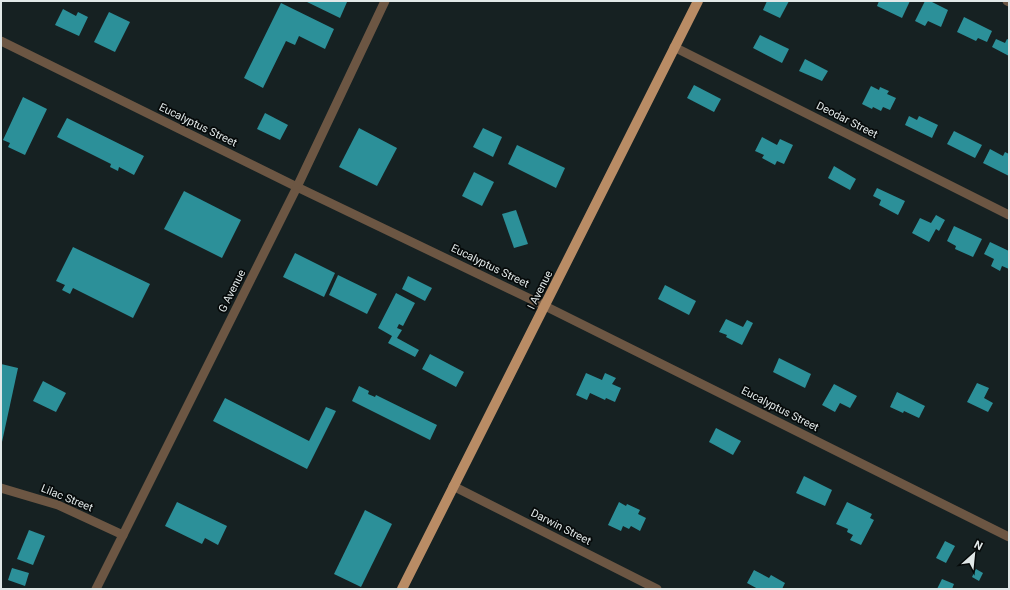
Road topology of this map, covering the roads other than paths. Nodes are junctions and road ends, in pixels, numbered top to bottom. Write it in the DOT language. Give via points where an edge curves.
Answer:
graph roads {
  1 [pos="385,1"];
  2 [pos="698,1"];
  3 [pos="1,41"];
  4 [pos="674,47"];
  5 [pos="297,187"];
  6 [pos="1009,214"];
  7 [pos="545,306"];
  8 [pos="453,486"];
  9 [pos="1,488"];
  10 [pos="123,536"];
  11 [pos="1009,537"];
  12 [pos="96,589"];
  13 [pos="402,589"];
  14 [pos="657,589"];
  1 -- 5 [label="street, G Avenue"];
  2 -- 4 [label="main road, I Avenue"];
  3 -- 5 [label="street, Eucalyptus Street"];
  4 -- 6 [label="street, Deodar Street"];
  4 -- 7 [label="main road, I Avenue"];
  5 -- 7 [label="street, Eucalyptus Street"];
  5 -- 10 [label="street, G Avenue"];
  7 -- 8 [label="main road, I Avenue"];
  7 -- 11 [label="street, Eucalyptus Street"];
  8 -- 13 [label="main road, I Avenue"];
  8 -- 14 [label="street, Darwin Street"];
  9 -- 10 [label="street, Lilac Street" via="58,505"];
  10 -- 12 [label="street, G Avenue"];
}
